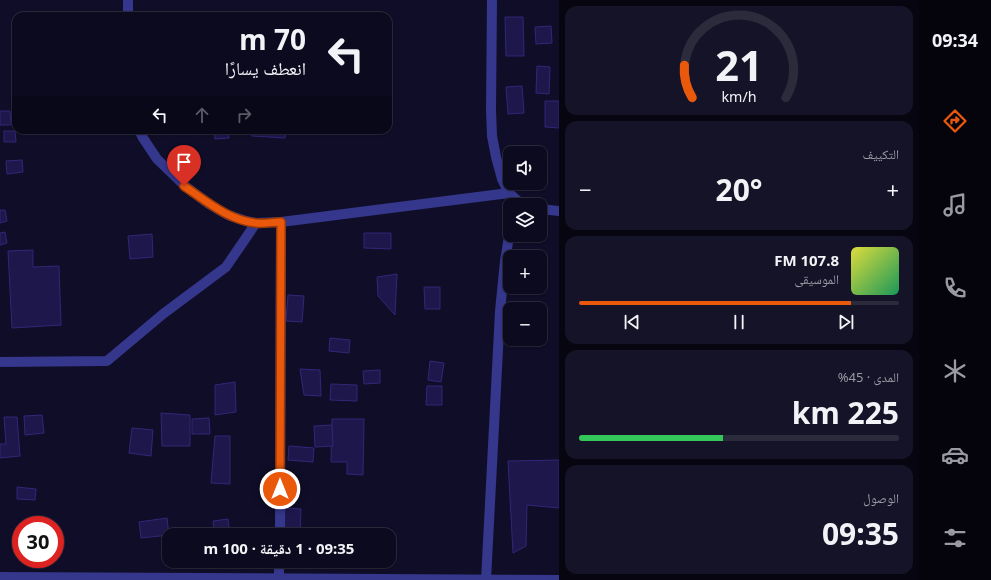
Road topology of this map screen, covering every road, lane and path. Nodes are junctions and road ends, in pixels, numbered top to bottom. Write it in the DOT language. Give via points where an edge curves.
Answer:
graph roads {
  1 [pos="128,0"];
  2 [pos="492,0"];
  3 [pos="128,12"];
  4 [pos="140,134"];
  5 [pos="509,193"];
  6 [pos="514,198"];
  7 [pos="547,209"];
  8 [pos="559,211"];
  9 [pos="281,222"];
  10 [pos="256,223"];
  11 [pos="508,242"];
  12 [pos="0,362"];
  13 [pos="280,528"];
  14 [pos="280,568"];
  15 [pos="0,577"];
  16 [pos="279,579"];
  17 [pos="486,580"];
  18 [pos="559,580"];
  1 -- 3 [label="street"];
  2 -- 5 [label="street" via="492,136 502,179"];
  4 -- 10 [label="street" via="157,159 184,186 228,215"];
  5 -- 6 [label="street"];
  5 -- 9 [label="street"];
  7 -- 8 [label="street"];
  9 -- 10 [label="street"];
  9 -- 13 [label="street"];
  10 -- 12 [label="street" via="226,267 163,314 107,361"];
  11 -- 17 [label="street" via="500,311"];
  14 -- 16 [label="street"];
  15 -- 16 [label="street"];
  16 -- 17 [label="street"];
  17 -- 18 [label="street"];
}
